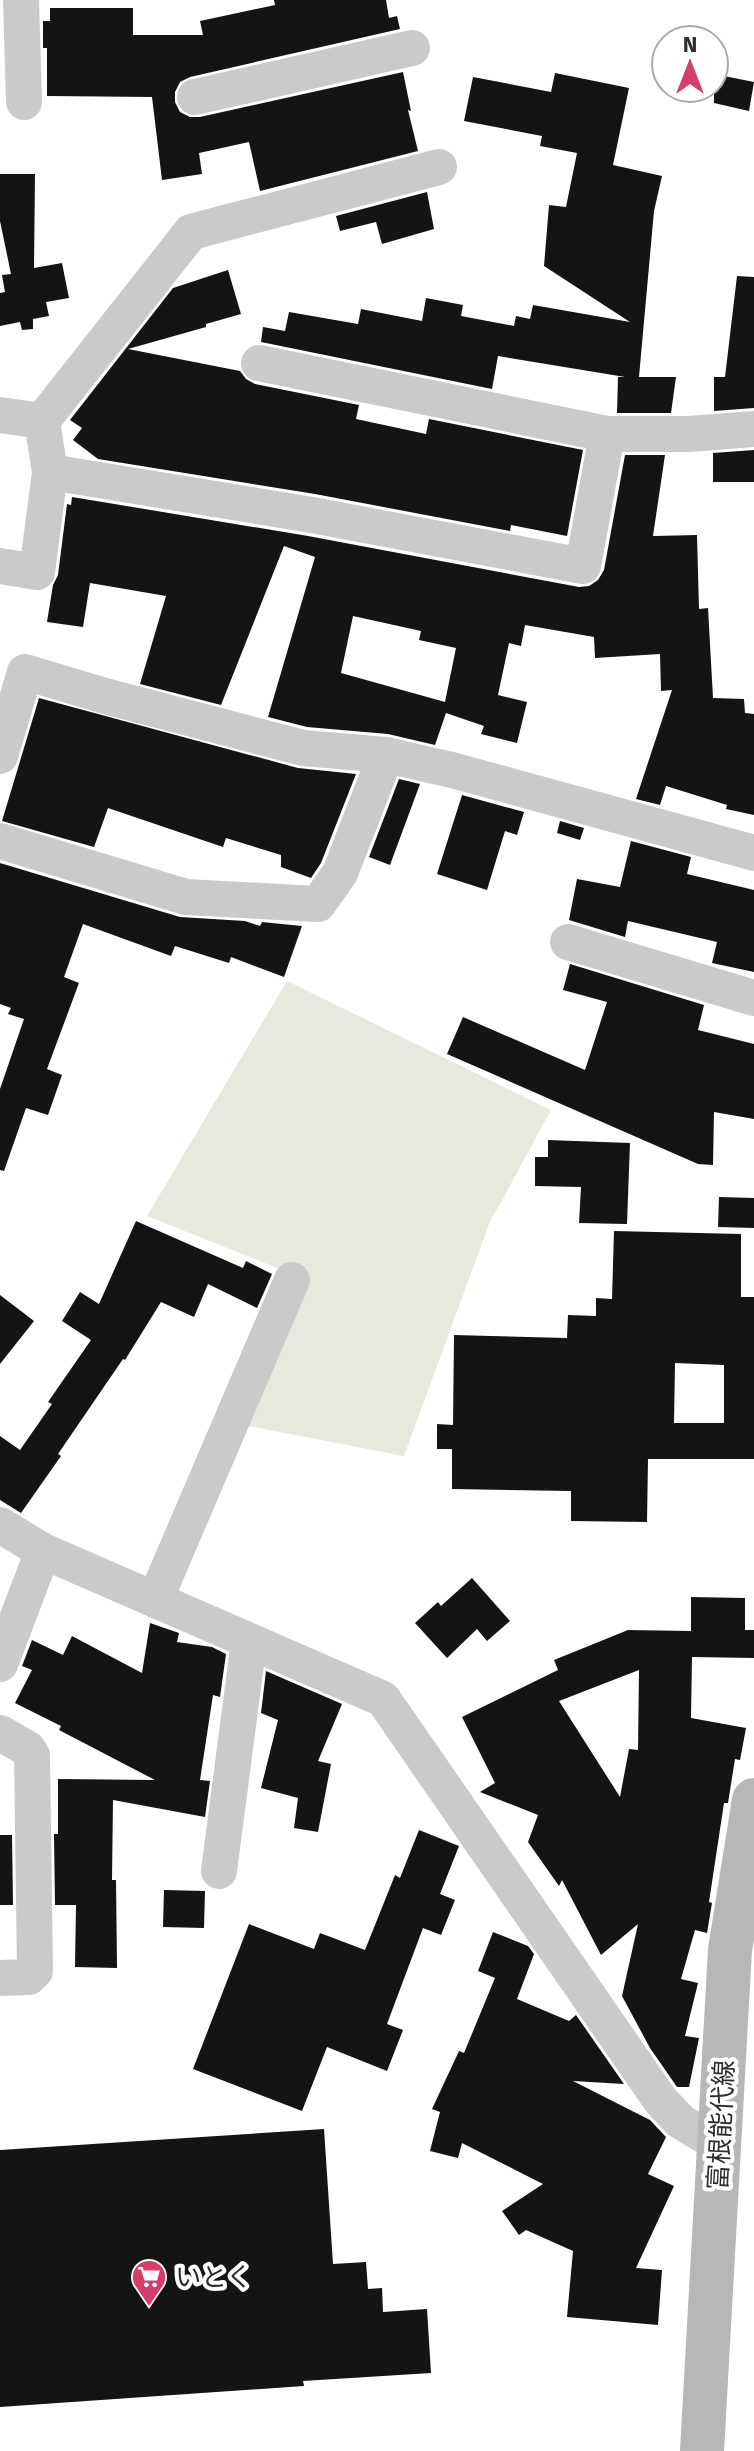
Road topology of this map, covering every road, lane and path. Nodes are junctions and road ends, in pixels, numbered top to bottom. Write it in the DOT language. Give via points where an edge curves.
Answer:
graph roads {
  1 [pos="21,0"];
  2 [pos="412,48"];
  3 [pos="195,97"];
  4 [pos="24,102"];
  5 [pos="439,167"];
  6 [pos="259,363"];
  7 [pos="0,415"];
  8 [pos="42,421"];
  9 [pos="754,429"];
  10 [pos="607,434"];
  11 [pos="50,472"];
  12 [pos="0,566"];
  13 [pos="386,755"];
  14 [pos="0,756"];
  15 [pos="0,841"];
  16 [pos="754,853"];
  17 [pos="568,942"];
  18 [pos="754,998"];
  19 [pos="292,1280"];
  20 [pos="0,1525"];
  21 [pos="43,1551"];
  22 [pos="155,1600"];
  23 [pos="249,1641"];
  24 [pos="0,1664"];
  25 [pos="0,1733"];
  26 [pos="754,1800"];
  27 [pos="219,1871"];
  28 [pos="742,1952"];
  29 [pos="0,1978"];
  30 [pos="721,2146"];
  31 [pos="702,2451"];
  1 -- 4 [label="street"];
  2 -- 3 [label="street"];
  5 -- 8 [label="street" via="191,232"];
  6 -- 10 [label="street"];
  7 -- 8 [label="street"];
  8 -- 11 [label="street"];
  9 -- 10 [label="street"];
  10 -- 11 [label="street" via="583,566"];
  11 -- 12 [label="street" via="37,572"];
  13 -- 14 [label="street" via="303,748 25,672"];
  13 -- 15 [label="street" via="340,873 318,904 186,897"];
  13 -- 16 [label="street"];
  17 -- 18 [label="street"];
  19 -- 22 [label="street"];
  20 -- 21 [label="street"];
  21 -- 22 [label="street"];
  21 -- 24 [label="street"];
  22 -- 23 [label="street"];
  23 -- 27 [label="street"];
  23 -- 30 [label="street" via="383,1699 661,2101 680,2121"];
  25 -- 29 [label="street" via="32,1755 35,1971 29,1977"];
  26 -- 28 [label="main road, 富根能代線"];
  28 -- 30 [label="main road, 富根能代線"];
  30 -- 31 [label="main road, 富根能代線"];
}
